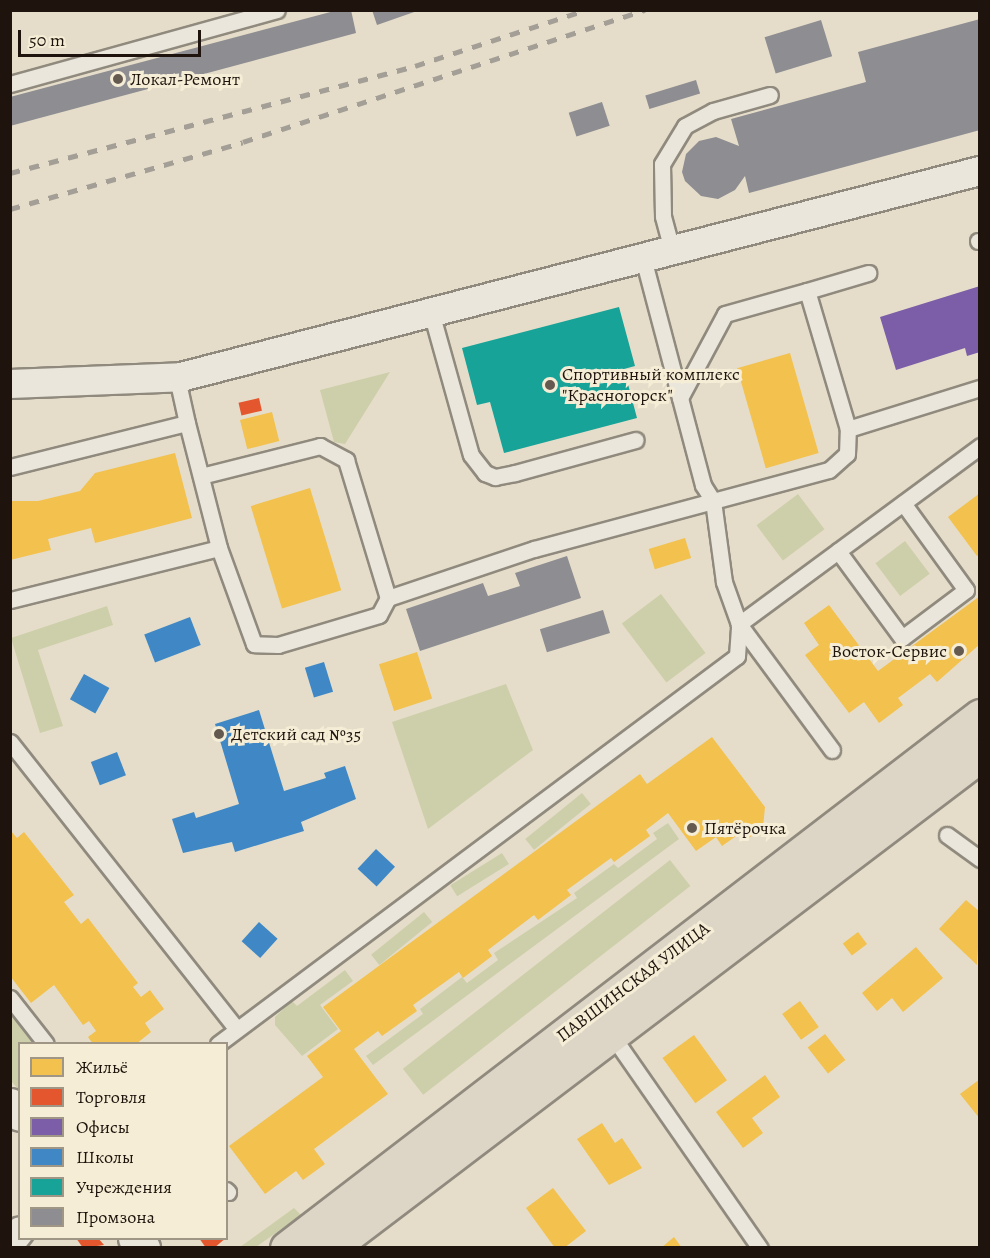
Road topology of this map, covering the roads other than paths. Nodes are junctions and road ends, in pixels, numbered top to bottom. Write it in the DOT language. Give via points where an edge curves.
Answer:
graph roads {
  1 [pos="277,10"];
  2 [pos="10,84"];
  3 [pos="770,95"];
  4 [pos="980,171"];
  5 [pos="672,250"];
  6 [pos="643,258"];
  7 [pos="868,273"];
  8 [pos="807,291"];
  9 [pos="431,312"];
  10 [pos="177,378"];
  11 [pos="10,384"];
  12 [pos="980,388"];
  13 [pos="680,398"];
  14 [pos="187,423"];
  15 [pos="848,429"];
  16 [pos="636,440"];
  17 [pos="980,446"];
  18 [pos="10,467"];
  19 [pos="201,476"];
  20 [pos="712,501"];
  21 [pos="903,503"];
  22 [pos="219,548"];
  23 [pos="838,551"];
  24 [pos="388,598"];
  25 [pos="10,600"];
  26 [pos="739,624"];
  27 [pos="980,716"];
  28 [pos="10,742"];
  29 [pos="832,750"];
  30 [pos="980,755"];
  31 [pos="947,835"];
  32 [pos="980,859"];
  33 [pos="10,998"];
  34 [pos="237,1029"];
  35 [pos="611,1034"];
  36 [pos="44,1042"];
  37 [pos="221,1042"];
  38 [pos="287,1248"];
  39 [pos="330,1248"];
  40 [pos="760,1248"];
  1 -- 2 [label="lane"];
  3 -- 5 [label="lane" via="713,111 685,126 662,164 663,216"];
  4 -- 5 [label="street"];
  5 -- 6 [label="street"];
  6 -- 9 [label="street"];
  6 -- 13 [label="lane"];
  7 -- 8 [label="lane"];
  8 -- 13 [label="lane" via="725,314"];
  8 -- 15 [label="lane"];
  9 -- 10 [label="street"];
  9 -- 16 [label="lane" via="471,456 485,473 495,477 515,473"];
  10 -- 11 [label="street"];
  10 -- 14 [label="lane"];
  12 -- 15 [label="lane"];
  13 -- 20 [label="lane" via="703,485"];
  14 -- 18 [label="lane"];
  14 -- 19 [label="lane"];
  15 -- 20 [label="lane" via="847,454 830,470"];
  17 -- 21 [label="lane"];
  19 -- 22 [label="lane"];
  19 -- 24 [label="lane" via="320,446 346,460"];
  20 -- 24 [label="lane" via="534,549"];
  20 -- 26 [label="lane" via="724,582"];
  21 -- 23 [label="lane"];
  21 -- 23 [label="lane" via="966,590 902,638"];
  22 -- 24 [label="lane" via="254,644 278,645 379,615"];
  22 -- 25 [label="lane"];
  23 -- 26 [label="lane"];
  26 -- 29 [label="lane"];
  26 -- 34 [label="lane" via="737,656"];
  27 -- 38 [label="main road, ПАВШИНСКАЯ УЛИЦА"];
  28 -- 34 [label="lane"];
  30 -- 35 [label="main road, ПАВШИНСКАЯ УЛИЦА"];
  31 -- 32 [label="lane"];
  33 -- 36 [label="lane"];
  34 -- 37 [label="lane"];
  35 -- 39 [label="main road, ПАВШИНСКАЯ УЛИЦА"];
  35 -- 40 [label="lane"];
}
